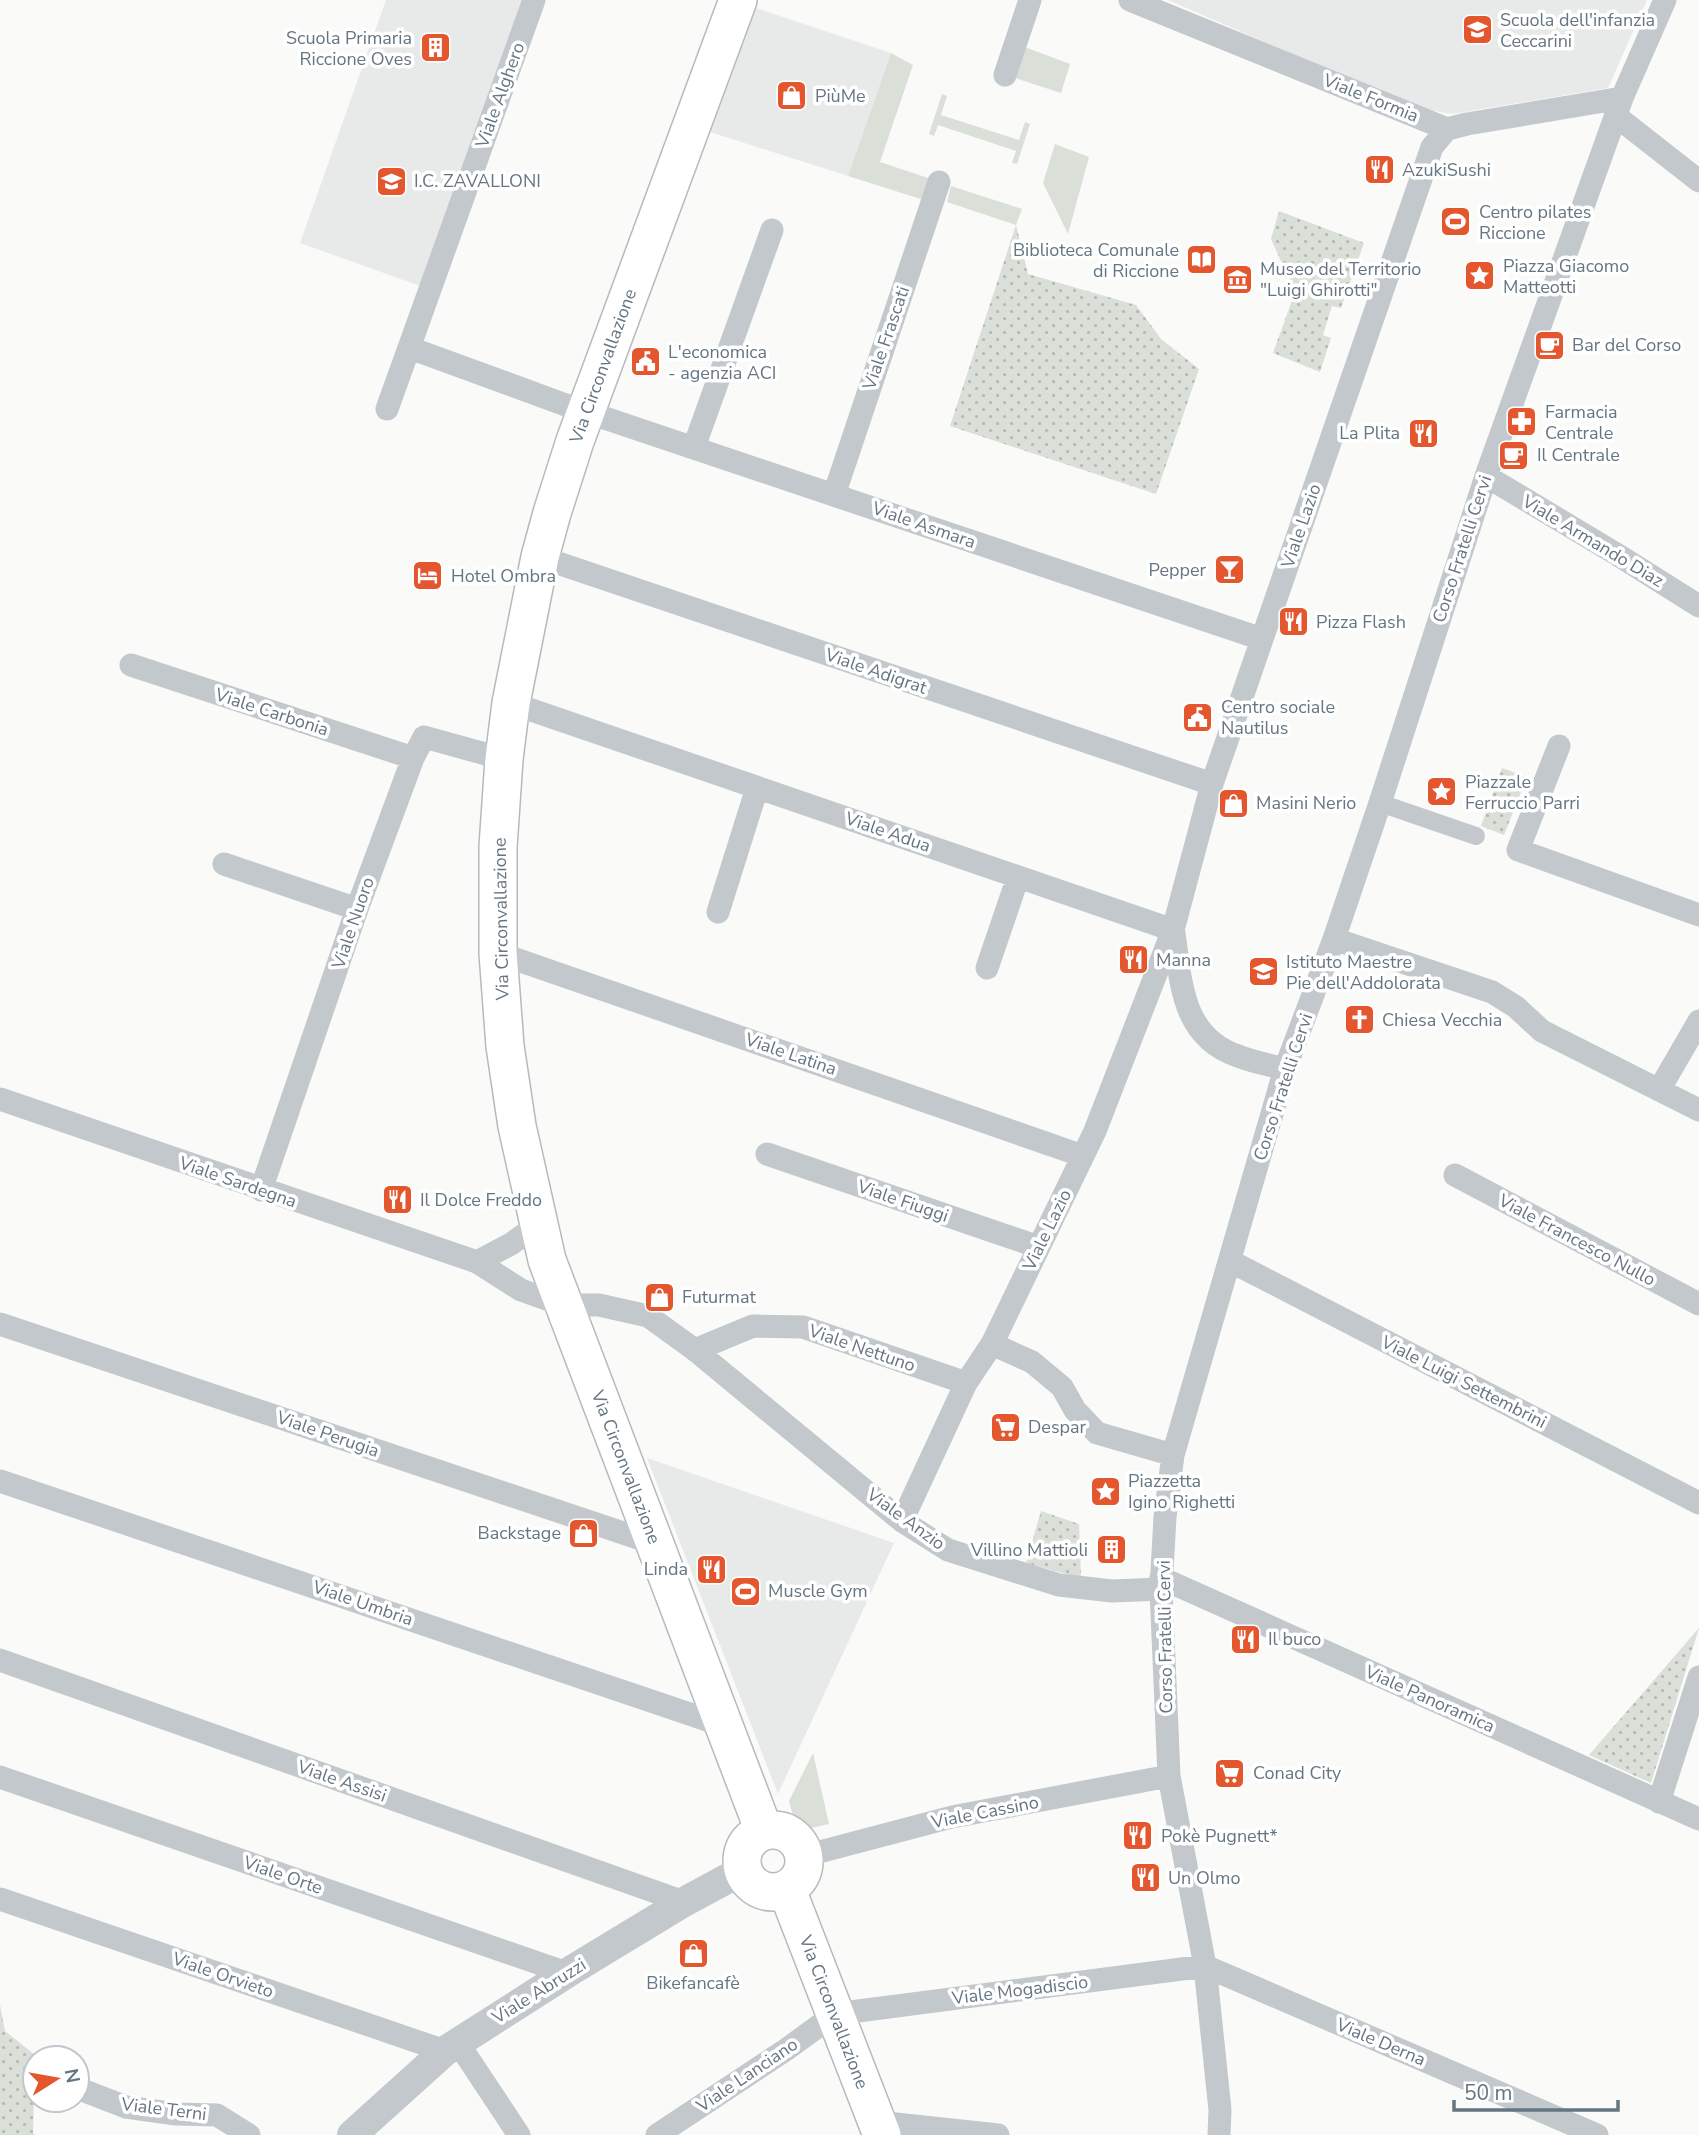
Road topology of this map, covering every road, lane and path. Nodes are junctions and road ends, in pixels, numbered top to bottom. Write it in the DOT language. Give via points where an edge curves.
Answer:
graph roads {
  1 [pos="534,0"];
  2 [pos="738,0"];
  3 [pos="1030,0"];
  4 [pos="1130,0"];
  5 [pos="1665,0"];
  6 [pos="1005,75"];
  7 [pos="1619,107"];
  8 [pos="1447,129"];
  9 [pos="1699,181"];
  10 [pos="939,182"];
  11 [pos="772,230"];
  12 [pos="410,348"];
  13 [pos="387,409"];
  14 [pos="586,411"];
  15 [pos="694,447"];
  16 [pos="1486,476"];
  17 [pos="834,495"];
  18 [pos="540,557"];
  19 [pos="1699,606"];
  20 [pos="1262,639"];
  21 [pos="131,665"];
  22 [pos="511,703"];
  23 [pos="1559,746"];
  24 [pos="412,758"];
  25 [pos="504,759"];
  26 [pos="1212,784"];
  27 [pos="757,788"];
  28 [pos="1380,803"];
  29 [pos="1476,836"];
  30 [pos="224,864"];
  31 [pos="1018,877"];
  32 [pos="357,909"];
  33 [pos="718,912"];
  34 [pos="1699,915"];
  35 [pos="1173,930"];
  36 [pos="1334,939"];
  37 [pos="498,953"];
  38 [pos="987,968"];
  39 [pos="1699,1020"];
  40 [pos="1286,1069"];
  41 [pos="1659,1090"];
  42 [pos="0,1099"];
  43 [pos="1699,1110"];
  44 [pos="767,1154"];
  45 [pos="1083,1156"];
  46 [pos="1455,1175"];
  47 [pos="261,1190"];
  48 [pos="537,1225"];
  49 [pos="1039,1247"];
  50 [pos="1230,1261"];
  51 [pos="477,1262"];
  52 [pos="1699,1304"];
  53 [pos="562,1305"];
  54 [pos="0,1324"];
  55 [pos="992,1344"];
  56 [pos="695,1350"];
  57 [pos="966,1383"];
  58 [pos="1173,1455"];
  59 [pos="0,1480"];
  60 [pos="1699,1503"];
  61 [pos="902,1521"];
  62 [pos="656,1544"];
  63 [pos="1161,1583"];
  64 [pos="0,1660"];
  65 [pos="1699,1677"];
  66 [pos="725,1726"];
  67 [pos="1169,1776"];
  68 [pos="0,1777"];
  69 [pos="1659,1802"];
  70 [pos="1699,1819"];
  71 [pos="764,1831"];
  72 [pos="804,1856"];
  73 [pos="745,1874"];
  74 [pos="787,1890"];
  75 [pos="0,1899"];
  76 [pos="684,1902"];
  77 [pos="1205,1966"];
  78 [pos="567,1973"];
  79 [pos="835,2014"];
  80 [pos="451,2047"];
  81 [pos="91,2093"];
  82 [pos="879,2128"];
  83 [pos="249,2135"];
  84 [pos="352,2135"];
  85 [pos="519,2135"];
  86 [pos="657,2135"];
  87 [pos="998,2135"];
  88 [pos="1219,2135"];
  89 [pos="1597,2135"];
  1 -- 12 [label="street, Viale Alghero"];
  2 -- 14 [label="main road, Via Circonvallazione"];
  3 -- 6 [label="street"];
  4 -- 8 [label="street, Viale Formia"];
  5 -- 7 [label="street, Corso Fratelli Cervi"];
  7 -- 8 [label="street"];
  7 -- 9 [label="street"];
  7 -- 16 [label="street, Corso Fratelli Cervi"];
  8 -- 20 [label="street, Viale Lazio" via="1432,147"];
  10 -- 17 [label="street, Viale Frascati"];
  11 -- 15 [label="street"];
  12 -- 13 [label="street, Viale Alghero"];
  12 -- 14 [label="street"];
  14 -- 15 [label="street, Viale Asmara"];
  14 -- 18 [label="main road, Via Circonvallazione"];
  15 -- 17 [label="street, Viale Asmara"];
  16 -- 19 [label="street, Viale Armando Diaz"];
  16 -- 28 [label="street, Corso Fratelli Cervi"];
  17 -- 20 [label="street, Viale Asmara"];
  18 -- 22 [label="main road, Via Circonvallazione"];
  18 -- 26 [label="street, Viale Adigrat"];
  20 -- 26 [label="street, Viale Lazio"];
  21 -- 24 [label="street, Viale Carbonia"];
  22 -- 25 [label="main road, Via Circonvallazione"];
  22 -- 27 [label="street, Viale Adua"];
  23 -- 34 [label="street" via="1518,850"];
  24 -- 25 [label="street" via="424,737"];
  24 -- 32 [label="street, Viale Nuoro"];
  25 -- 37 [label="main road, Via Circonvallazione"];
  26 -- 35 [label="street, Viale Lazio"];
  27 -- 31 [label="street, Viale Adua"];
  27 -- 33 [label="street"];
  28 -- 29 [label="street"];
  28 -- 36 [label="street, Corso Fratelli Cervi"];
  30 -- 32 [label="street"];
  31 -- 35 [label="street, Viale Adua"];
  31 -- 38 [label="street"];
  32 -- 47 [label="street, Viale Nuoro"];
  35 -- 40 [label="street, Viale Lazio" via="1192,1020 1210,1040 1236,1056"];
  35 -- 45 [label="street, Viale Lazio"];
  36 -- 40 [label="street, Corso Fratelli Cervi"];
  36 -- 41 [label="street" via="1492,992 1542,1031"];
  37 -- 45 [label="street, Viale Latina"];
  37 -- 48 [label="main road, Via Circonvallazione" via="505,1046"];
  39 -- 41 [label="street"];
  40 -- 50 [label="street, Corso Fratelli Cervi"];
  41 -- 43 [label="street"];
  42 -- 47 [label="street, Viale Sardegna"];
  44 -- 49 [label="street, Viale Fiuggi"];
  45 -- 49 [label="street, Viale Lazio"];
  46 -- 52 [label="street, Viale Francesco Nullo"];
  47 -- 51 [label="street, Viale Sardegna"];
  48 -- 51 [label="street"];
  48 -- 53 [label="main road, Via Circonvallazione"];
  49 -- 55 [label="street, Viale Lazio"];
  50 -- 58 [label="street, Corso Fratelli Cervi"];
  50 -- 60 [label="street, Viale Luigi Settembrini"];
  51 -- 53 [label="street, Viale Sardegna" via="521,1290"];
  53 -- 56 [label="street" via="600,1305 648,1316"];
  53 -- 62 [label="main road, Via Circonvallazione"];
  54 -- 62 [label="street, Viale Perugia"];
  55 -- 57 [label="street, Viale Lazio"];
  55 -- 58 [label="street" via="1042,1370 1062,1387 1075,1410 1097,1433"];
  56 -- 57 [label="street, Viale Nettuno" via="753,1326 803,1327"];
  56 -- 61 [label="street, Viale Anzio"];
  57 -- 61 [label="street, Viale Lazio"];
  58 -- 63 [label="street, Corso Fratelli Cervi"];
  59 -- 66 [label="street, Viale Umbria"];
  61 -- 63 [label="street, Viale Anzio" via="948,1550 1059,1585 1112,1591"];
  62 -- 66 [label="main road, Via Circonvallazione"];
  63 -- 67 [label="street, Corso Fratelli Cervi"];
  63 -- 69 [label="street, Viale Panoramica"];
  64 -- 76 [label="street, Viale Assisi"];
  65 -- 69 [label="street"];
  66 -- 71 [label="main road, Via Circonvallazione"];
  67 -- 72 [label="street, Viale Cassino" via="952,1817"];
  67 -- 77 [label="street, Corso Fratelli Cervi"];
  68 -- 78 [label="street, Viale Orte"];
  69 -- 70 [label="street, Viale Panoramica"];
  71 -- 72 [label="main road" via="785,1832 801,1846"];
  71 -- 73 [label="main road" via="743,1853"];
  72 -- 74 [label="main road" via="801,1876"];
  73 -- 74 [label="main road" via="757,1889"];
  73 -- 76 [label="street, Viale Abruzzi" via="734,1875"];
  74 -- 79 [label="main road, Via Circonvallazione"];
  75 -- 80 [label="street, Viale Orvieto"];
  76 -- 78 [label="street, Viale Abruzzi"];
  77 -- 79 [label="street, Viale Mogadiscio"];
  77 -- 88 [label="street, Corso Fratelli Cervi"];
  77 -- 89 [label="street, Viale Derna"];
  78 -- 80 [label="street, Viale Abruzzi"];
  79 -- 82 [label="main road, Via Circonvallazione"];
  79 -- 86 [label="street, Viale Lanciano"];
  80 -- 84 [label="street, Viale Abruzzi"];
  80 -- 85 [label="street"];
  81 -- 83 [label="street, Viale Terni" via="126,2107 217,2115"];
  82 -- 87 [label="street"];
}
